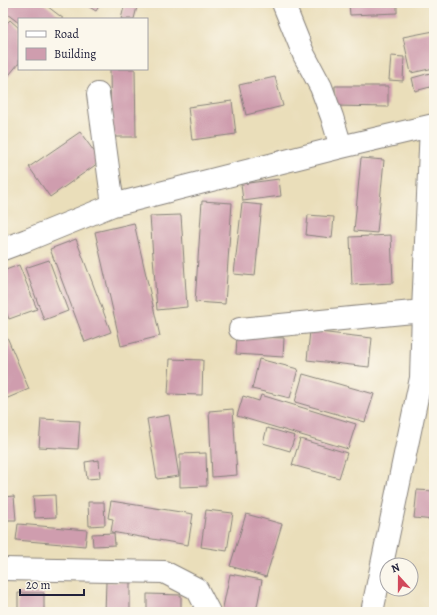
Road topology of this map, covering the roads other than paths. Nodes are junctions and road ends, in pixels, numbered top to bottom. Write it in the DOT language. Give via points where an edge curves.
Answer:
graph roads {
  1 [pos="283,3"];
  2 [pos="98,94"];
  3 [pos="432,125"];
  4 [pos="341,147"];
  5 [pos="113,205"];
  6 [pos="3,249"];
  7 [pos="423,311"];
  8 [pos="240,329"];
  9 [pos="428,378"];
  10 [pos="3,569"];
  11 [pos="209,612"];
  12 [pos="372,612"];
  1 -- 4 [label="street" via="304,55 322,87"];
  2 -- 5 [label="street"];
  3 -- 4 [label="street"];
  3 -- 7 [label="street"];
  4 -- 5 [label="street"];
  5 -- 6 [label="street"];
  7 -- 8 [label="street"];
  7 -- 9 [label="street"];
  9 -- 12 [label="street"];
  10 -- 11 [label="street" via="164,572 197,588"];
}
